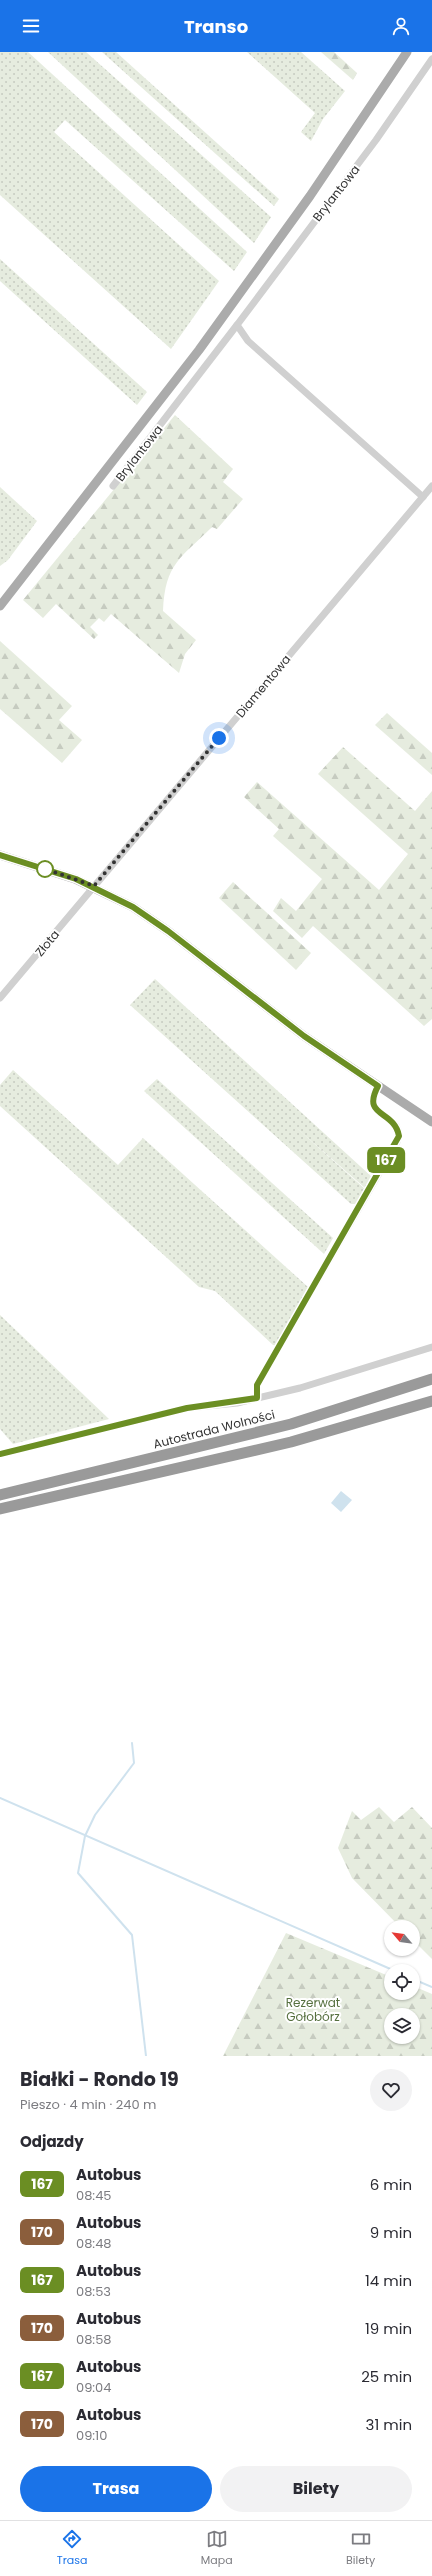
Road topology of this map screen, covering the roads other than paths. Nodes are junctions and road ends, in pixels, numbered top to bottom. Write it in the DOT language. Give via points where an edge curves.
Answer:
graph roads {
  1 [pos="407,52"];
  2 [pos="432,59"];
  3 [pos="237,325"];
  4 [pos="113,486"];
  5 [pos="432,486"];
  6 [pos="423,497"];
  7 [pos="0,606"];
  8 [pos="0,855"];
  9 [pos="94,886"];
  10 [pos="0,998"];
  11 [pos="378,1086"];
  12 [pos="432,1122"];
  13 [pos="432,1347"];
  14 [pos="432,1379"];
  15 [pos="257,1398"];
  16 [pos="432,1401"];
  17 [pos="0,1454"];
  18 [pos="0,1494"];
  19 [pos="0,1509"];
  1 -- 7 [label="main road" via="310,196 204,343"];
  2 -- 3 [label="street, Brylantowa" via="376,140"];
  3 -- 4 [label="street, Brylantowa"];
  3 -- 6 [label="street" via="248,341"];
  5 -- 6 [label="street, Diamentowa"];
  6 -- 9 [label="street, Diamentowa"];
  8 -- 9 [label="main road"];
  9 -- 10 [label="street, Złota"];
  9 -- 11 [label="main road" via="155,922 304,1036"];
  11 -- 12 [label="main road"];
  11 -- 15 [label="street" via="372,1099 373,1106 395,1124 399,1136 397,1142 257,1385"];
  13 -- 15 [label="street" via="300,1388"];
  14 -- 18 [label="highway, Autostrada Wolności" via="291,1424"];
  15 -- 17 [label="street" via="187,1408"];
  16 -- 19 [label="highway" via="291,1442"];
}
